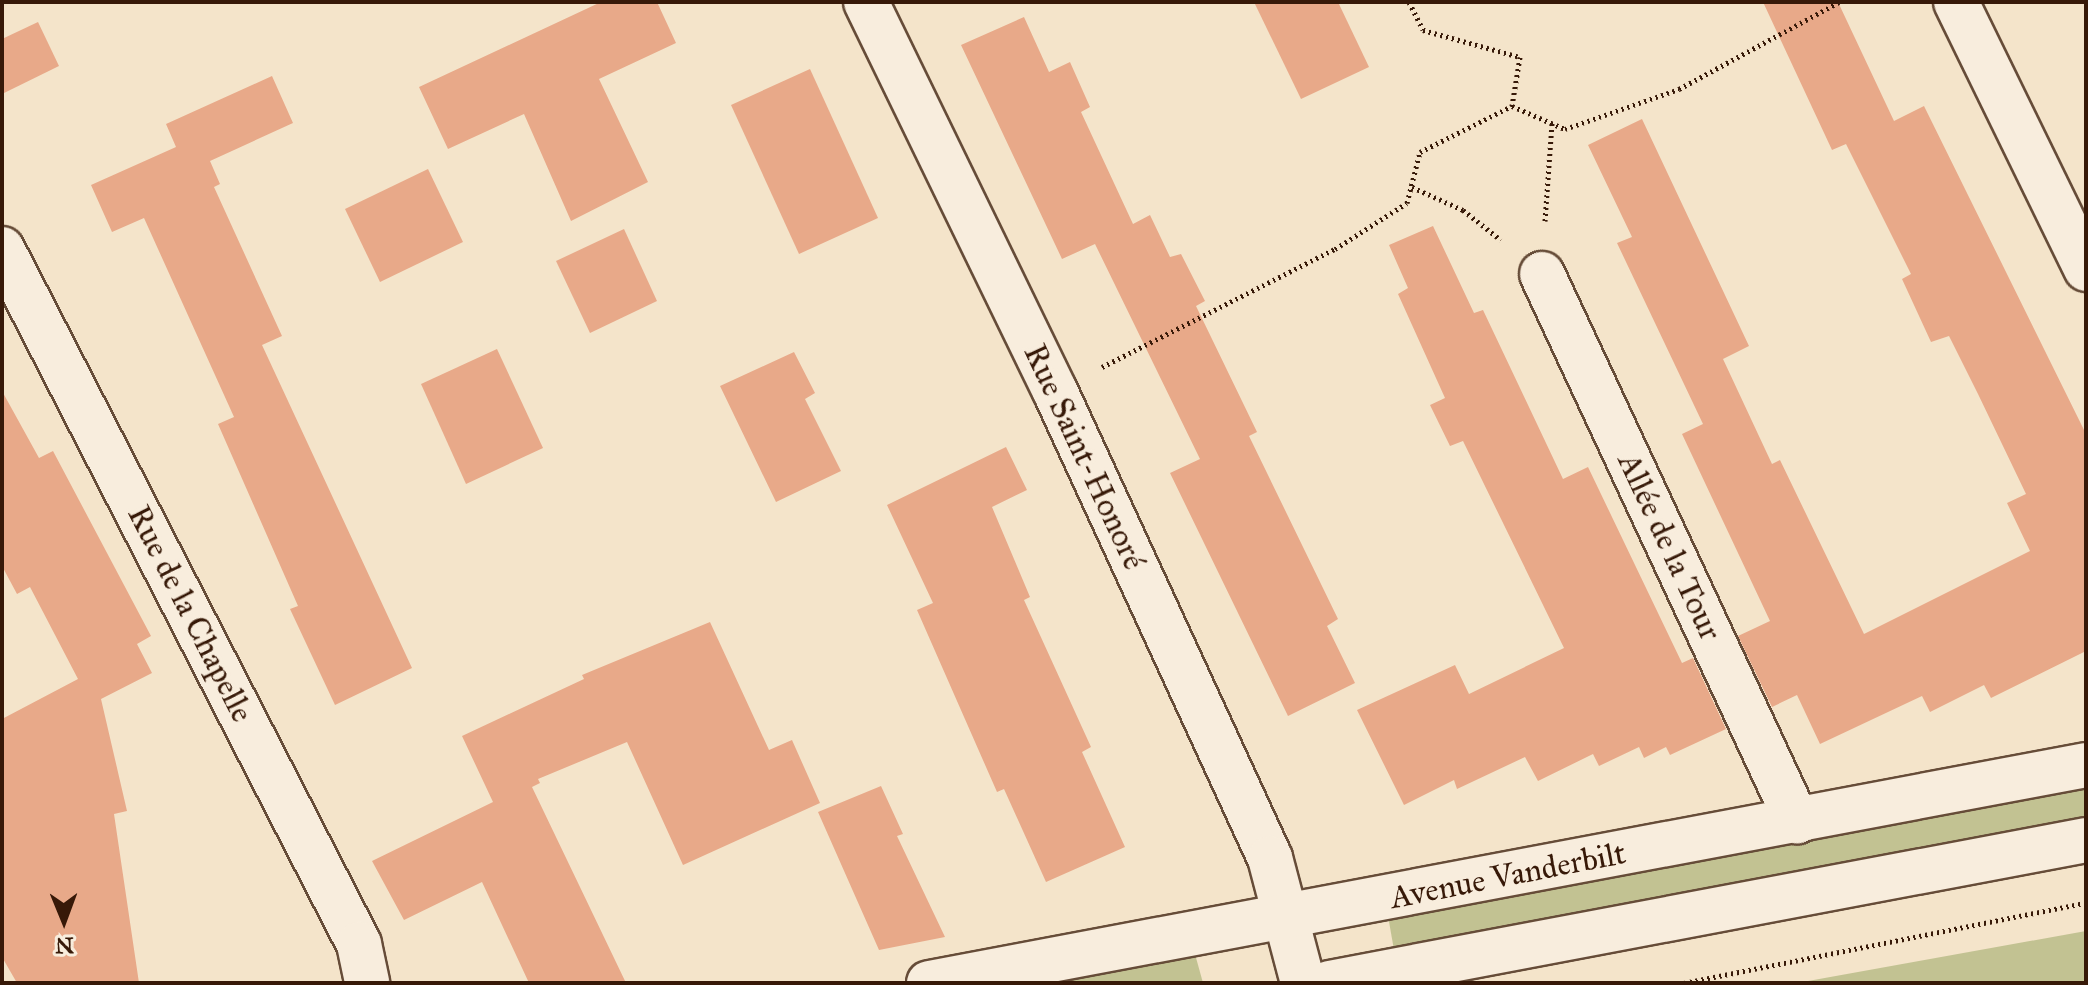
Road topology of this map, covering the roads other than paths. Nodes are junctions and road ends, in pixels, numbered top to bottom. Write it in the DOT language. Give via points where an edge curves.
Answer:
graph roads {
  1 [pos="866,2"];
  2 [pos="1956,2"];
  3 [pos="2,249"];
  4 [pos="2086,269"];
  5 [pos="1542,274"];
  6 [pos="2086,765"];
  7 [pos="1797,821"];
  8 [pos="2086,840"];
  9 [pos="1288,917"];
  10 [pos="367,983"];
  11 [pos="929,983"];
  12 [pos="1303,983"];
  13 [pos="1329,983"];
  1 -- 9 [label="street, Rue Saint-Honoré" via="1055,391 1270,858"];
  2 -- 4 [label="street"];
  3 -- 10 [label="street, Rue de la Chapelle" via="359,944"];
  5 -- 7 [label="street, Allée de la Tour"];
  6 -- 7 [label="street, Avenue Vanderbilt"];
  7 -- 9 [label="street, Avenue Vanderbilt"];
  8 -- 13 [label="street"];
  9 -- 11 [label="street, Avenue Vanderbilt"];
  9 -- 12 [label="street, Rue Saint-Honoré"];
}
